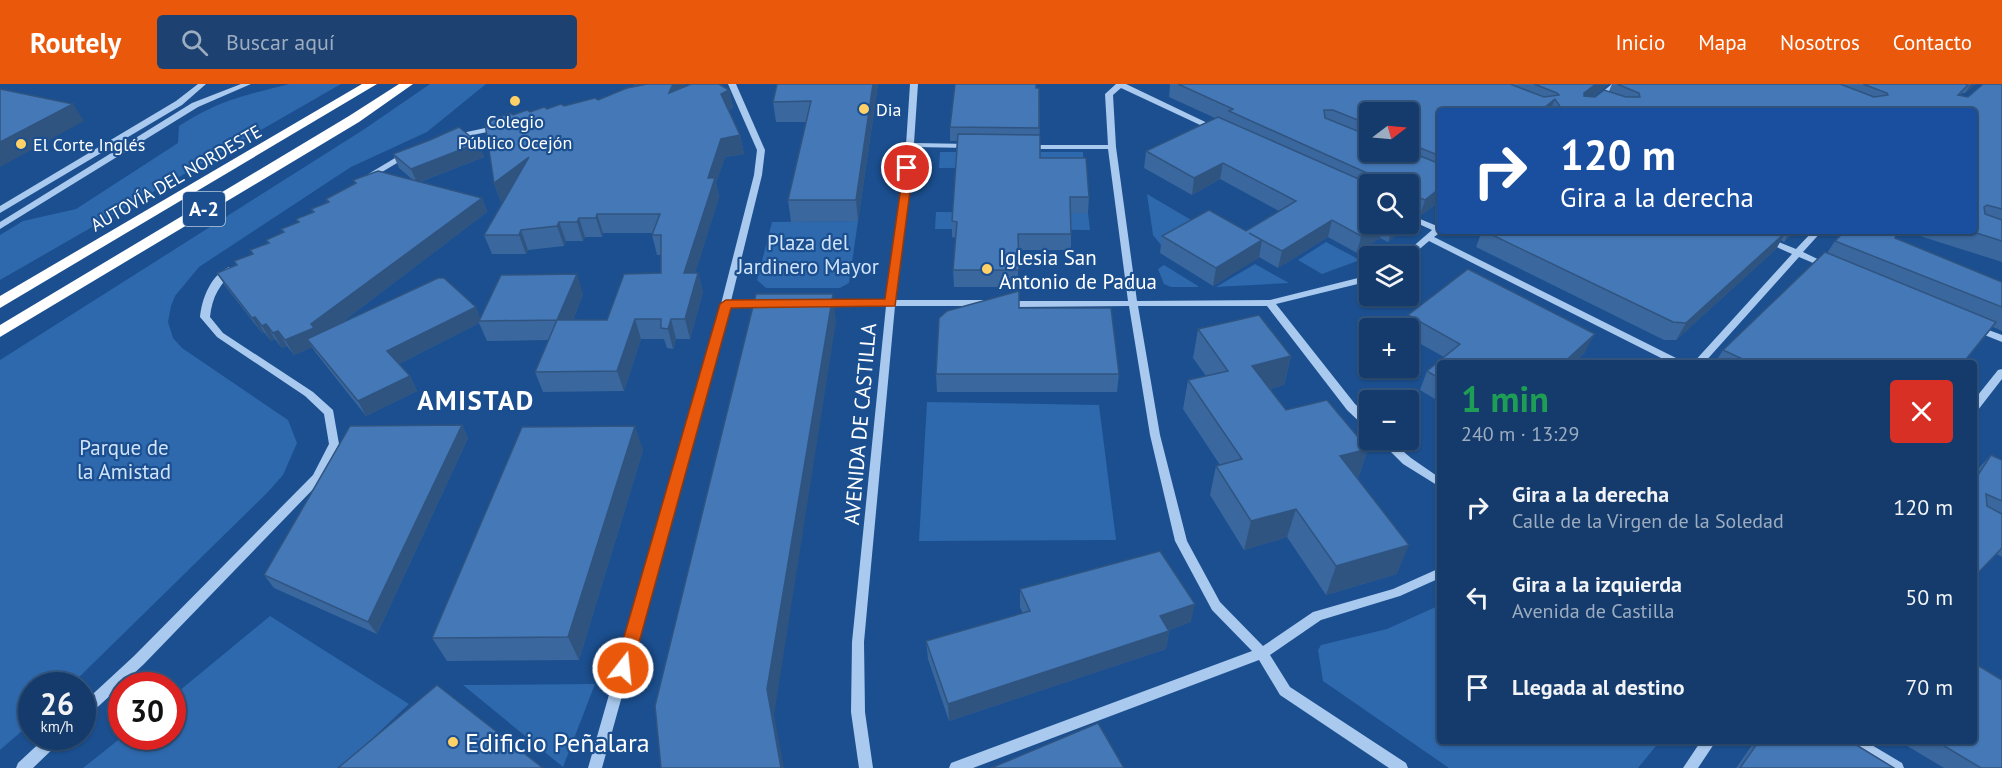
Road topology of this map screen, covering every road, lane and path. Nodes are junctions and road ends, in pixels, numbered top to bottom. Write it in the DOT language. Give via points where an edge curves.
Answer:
graph roads {
  1 [pos="202,84"];
  2 [pos="247,84"];
  3 [pos="371,84"];
  4 [pos="407,84"];
  5 [pos="732,84"];
  6 [pos="914,84"];
  7 [pos="1616,84"];
  8 [pos="1120,85"];
  9 [pos="1589,108"];
  10 [pos="508,125"];
  11 [pos="1228,135"];
  12 [pos="446,139"];
  13 [pos="910,145"];
  14 [pos="979,146"];
  15 [pos="1014,147"];
  16 [pos="1112,147"];
  17 [pos="421,148"];
  18 [pos="350,188"];
  19 [pos="0,210"];
  20 [pos="1419,221"];
  21 [pos="0,226"];
  22 [pos="1437,228"];
  23 [pos="1437,231"];
  24 [pos="1752,234"];
  25 [pos="1815,234"];
  26 [pos="1430,238"];
  27 [pos="1419,246"];
  28 [pos="1798,254"];
  29 [pos="236,265"];
  30 [pos="1843,272"];
  31 [pos="1359,281"];
  32 [pos="0,303"];
  33 [pos="785,303"];
  34 [pos="808,303"];
  35 [pos="891,303"];
  36 [pos="1270,303"];
  37 [pos="726,304"];
  38 [pos="1133,304"];
  39 [pos="1970,326"];
  40 [pos="0,332"];
  41 [pos="2002,339"];
  42 [pos="1673,360"];
  43 [pos="1701,360"];
  44 [pos="2002,372"];
  45 [pos="1977,403"];
  46 [pos="1359,415"];
  47 [pos="1395,450"];
  48 [pos="1437,481"];
  49 [pos="1437,574"];
  50 [pos="1262,653"];
  51 [pos="96,700"];
  52 [pos="1707,744"];
  53 [pos="1859,744"];
  54 [pos="42,750"];
  55 [pos="23,768"];
  56 [pos="595,768"];
  57 [pos="866,768"];
  58 [pos="956,768"];
  59 [pos="1401,768"];
  60 [pos="1690,768"];
  61 [pos="1897,768"];
  1 -- 19 [label="street" via="179,103"];
  2 -- 21 [label="street" via="195,105"];
  3 -- 32 [label="highway, AUTOVÍA DEL NORDESTE / A-2"];
  4 -- 40 [label="highway, AUTOVÍA DEL NORDESTE / A-2"];
  5 -- 37 [label="street" via="761,150"];
  6 -- 13 [label="street, AVENIDA DE CASTILLA"];
  7 -- 9 [label="street"];
  8 -- 11 [label="street"];
  8 -- 16 [label="street" via="1109,94"];
  10 -- 12 [label="street"];
  13 -- 14 [label="street"];
  13 -- 35 [label="street, AVENIDA DE CASTILLA"];
  15 -- 16 [label="street"];
  16 -- 38 [label="street"];
  17 -- 18 [label="street"];
  20 -- 22 [label="street"];
  23 -- 26 [label="street"];
  24 -- 28 [label="street"];
  25 -- 28 [label="street"];
  26 -- 27 [label="street"];
  26 -- 42 [label="street"];
  28 -- 30 [label="street"];
  28 -- 43 [label="street"];
  29 -- 51 [label="street" via="214,286 205,317 220,335 309,394 329,413 334,444 317,478"];
  31 -- 36 [label="street"];
  33 -- 37 [label="street"];
  34 -- 35 [label="street"];
  35 -- 38 [label="street"];
  35 -- 57 [label="street, AVENIDA DE CASTILLA" via="858,642 858,712"];
  36 -- 38 [label="street"];
  36 -- 46 [label="street"];
  37 -- 56 [label="street"];
  38 -- 50 [label="street" via="1155,435 1181,541 1216,606"];
  39 -- 41 [label="street"];
  44 -- 45 [label="street"];
  47 -- 48 [label="street"];
  49 -- 50 [label="street" via="1396,593 1317,615"];
  50 -- 58 [label="street"];
  50 -- 59 [label="street" via="1285,691"];
  52 -- 60 [label="street"];
  53 -- 61 [label="street"];
  54 -- 55 [label="street"];
}
